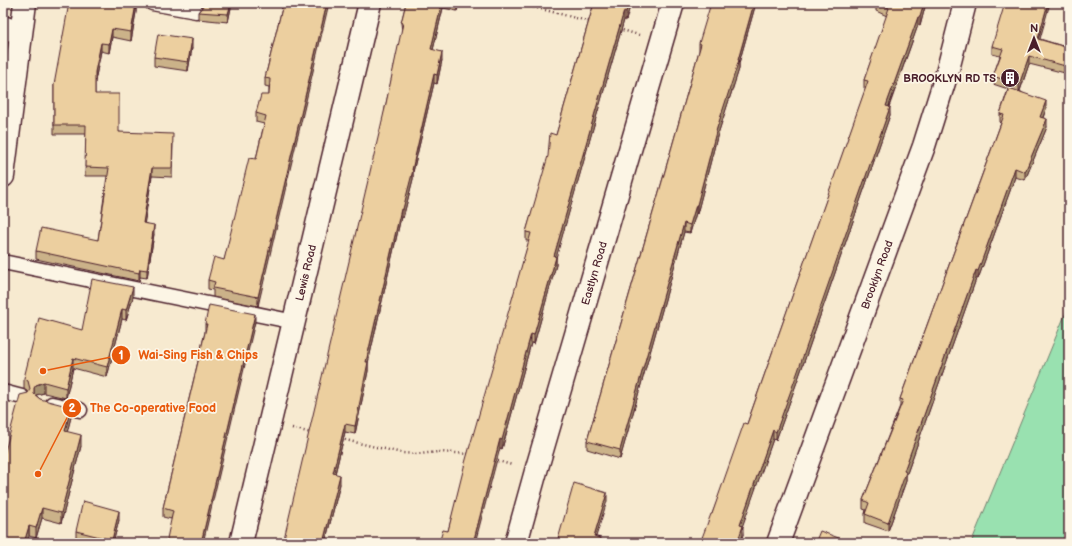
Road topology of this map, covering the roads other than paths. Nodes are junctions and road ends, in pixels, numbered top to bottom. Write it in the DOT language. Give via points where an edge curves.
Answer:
graph roads {
  1 [pos="25,3"];
  2 [pos="152,3"];
  3 [pos="370,3"];
  4 [pos="673,3"];
  5 [pos="965,3"];
  6 [pos="196,10"];
  7 [pos="12,30"];
  8 [pos="3,176"];
  9 [pos="3,262"];
  10 [pos="295,322"];
  11 [pos="3,392"];
  12 [pos="22,397"];
  13 [pos="42,401"];
  14 [pos="80,410"];
  15 [pos="241,543"];
  16 [pos="516,543"];
  17 [pos="778,543"];
  1 -- 7 [label="street"];
  2 -- 6 [label="lane"];
  3 -- 10 [label="street, Lewis Road"];
  4 -- 16 [label="street, Eastlyn Road"];
  5 -- 17 [label="street, Brooklyn Road" via="924,146"];
  7 -- 8 [label="street"];
  9 -- 10 [label="lane"];
  10 -- 15 [label="street, Lewis Road"];
  11 -- 12 [label="lane"];
  13 -- 14 [label="lane"];
}
